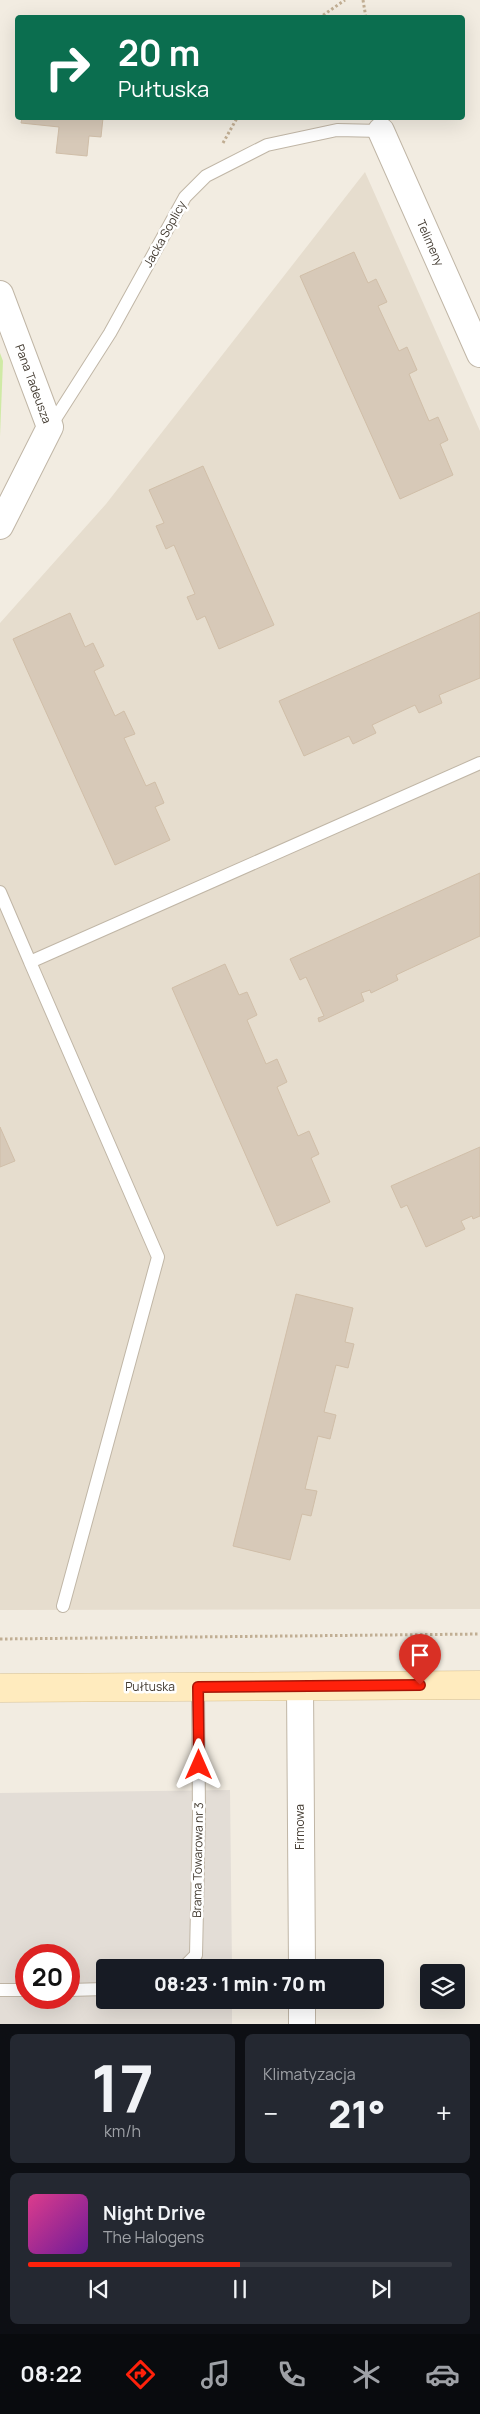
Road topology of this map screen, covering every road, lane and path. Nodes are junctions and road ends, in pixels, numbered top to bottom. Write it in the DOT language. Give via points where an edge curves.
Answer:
graph roads {
  1 [pos="345,0"];
  2 [pos="364,0"];
  3 [pos="323,15"];
  4 [pos="366,15"];
  5 [pos="381,132"];
  6 [pos="0,294"];
  7 [pos="480,354"];
  8 [pos="50,428"];
  9 [pos="0,526"];
  10 [pos="480,763"];
  11 [pos="0,892"];
  12 [pos="30,962"];
  13 [pos="63,1606"];
  14 [pos="480,1634"];
  15 [pos="0,1639"];
  16 [pos="480,1685"];
  17 [pos="300,1686"];
  18 [pos="198,1687"];
  19 [pos="0,1688"];
  20 [pos="192,1959"];
  21 [pos="302,1959"];
  22 [pos="96,1989"];
  23 [pos="0,1990"];
  24 [pos="15,1990"];
  25 [pos="80,1990"];
  26 [pos="302,2009"];
  27 [pos="302,2024"];
  1 -- 3 [label="path"];
  2 -- 4 [label="path"];
  5 -- 7 [label="street, Telimeny"];
  5 -- 8 [label="lane, Jacka Soplicy" via="337,130 267,145 206,176 185,197 110,333"];
  6 -- 8 [label="street, Pana Tadeusza"];
  8 -- 9 [label="street, Pana Tadeusza"];
  10 -- 12 [label="lane"];
  11 -- 12 [label="lane"];
  12 -- 13 [label="lane" via="158,1256"];
  14 -- 15 [label="path"];
  16 -- 17 [label="main road, Pułtuska"];
  17 -- 18 [label="main road, Pułtuska"];
  17 -- 21 [label="street, Firmowa"];
  18 -- 19 [label="main road, Pułtuska"];
  18 -- 20 [label="lane, Brama Towarowa nr 3" via="199,1826 196,1955"];
  22 -- 25 [label="lane"];
  23 -- 24 [label="lane"];
  26 -- 27 [label="street"];
}
